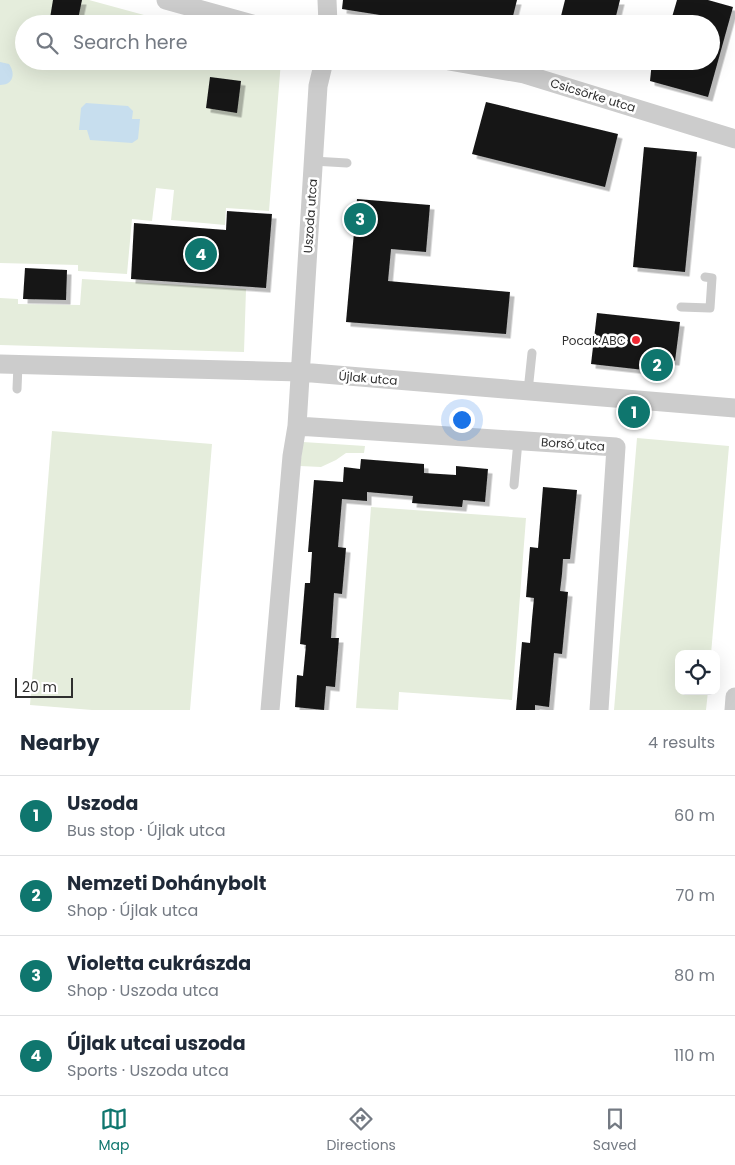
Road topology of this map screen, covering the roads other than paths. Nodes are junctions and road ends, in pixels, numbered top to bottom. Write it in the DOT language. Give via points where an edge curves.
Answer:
graph roads {
  1 [pos="166,0"];
  2 [pos="327,0"];
  3 [pos="220,15"];
  4 [pos="328,15"];
  5 [pos="322,70"];
  6 [pos="476,70"];
  7 [pos="735,140"];
  8 [pos="313,161"];
  9 [pos="347,163"];
  10 [pos="705,278"];
  11 [pos="681,307"];
  12 [pos="532,353"];
  13 [pos="9,364"];
  14 [pos="300,372"];
  15 [pos="17,389"];
  16 [pos="528,391"];
  17 [pos="735,408"];
  18 [pos="297,426"];
  19 [pos="518,441"];
  20 [pos="514,485"];
  21 [pos="735,696"];
  22 [pos="270,710"];
  23 [pos="599,710"];
  24 [pos="734,710"];
  1 -- 3 [label="street"];
  2 -- 4 [label="street"];
  5 -- 8 [label="street, Uszoda utca"];
  6 -- 7 [label="street, Csicsörke utca" via="524,74"];
  8 -- 9 [label="lane"];
  8 -- 14 [label="street, Uszoda utca"];
  10 -- 11 [label="lane" via="712,278 710,308"];
  12 -- 16 [label="lane"];
  13 -- 14 [label="street, Újlak utca"];
  13 -- 15 [label="lane"];
  14 -- 16 [label="street, Újlak utca"];
  14 -- 18 [label="street"];
  16 -- 17 [label="street, Újlak utca"];
  18 -- 19 [label="street, Borsó utca"];
  18 -- 22 [label="street"];
  19 -- 20 [label="lane"];
  19 -- 23 [label="street, Borsó utca" via="616,447"];
  21 -- 24 [label="street"];
}
